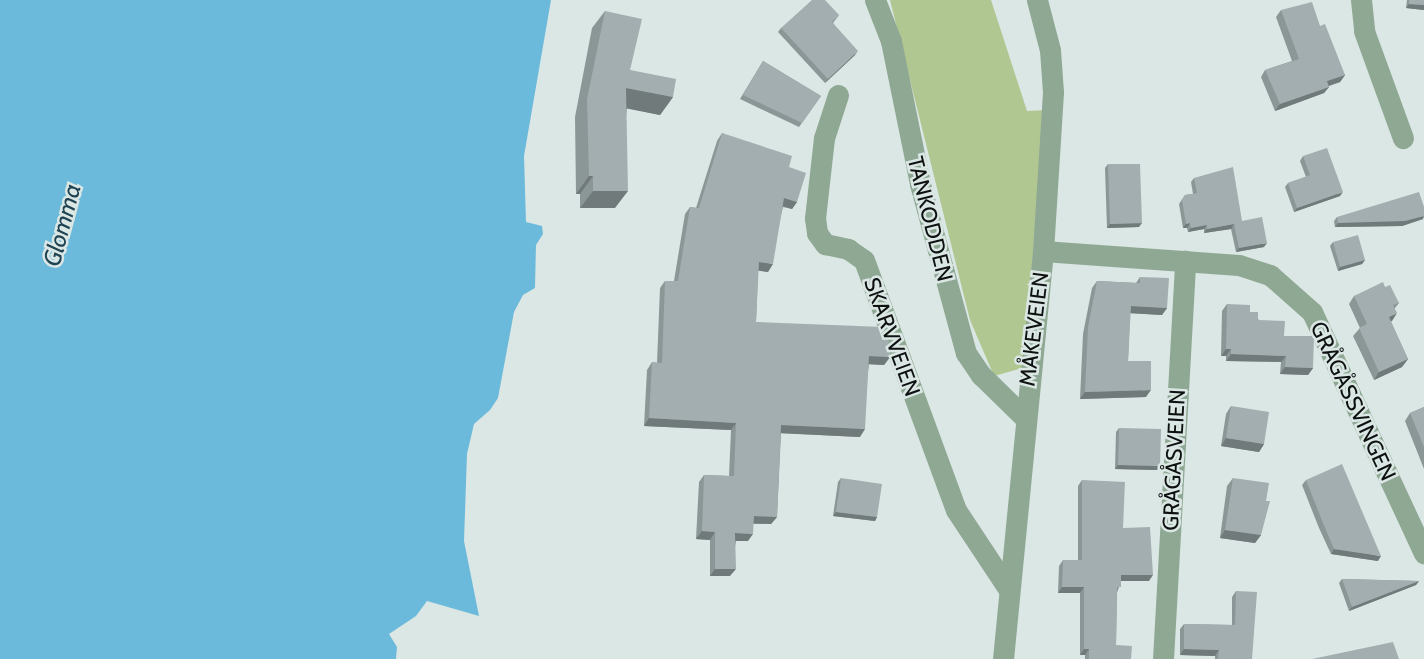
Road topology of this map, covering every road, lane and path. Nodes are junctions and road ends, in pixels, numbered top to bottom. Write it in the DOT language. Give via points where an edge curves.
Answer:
graph roads {
  1 [pos="875,0"];
  2 [pos="1037,0"];
  3 [pos="1361,0"];
  4 [pos="838,95"];
  5 [pos="1403,138"];
  6 [pos="1043,251"];
  7 [pos="1185,261"];
  8 [pos="1024,417"];
  9 [pos="1424,553"];
  10 [pos="1008,590"];
  11 [pos="1003,659"];
  12 [pos="1163,659"];
  1 -- 8 [label="street, TANKODDEN" via="891,41 920,184 966,353 981,375"];
  2 -- 6 [label="street, MÅKEVEIEN" via="1050,50 1053,92"];
  3 -- 5 [label="street" via="1364,31"];
  4 -- 10 [label="street, SKARVVEIEN" via="824,138 815,218 817,233 825,244 848,249 864,260 956,510"];
  6 -- 7 [label="street, GRÅGÅSSVINGEN"];
  6 -- 8 [label="street, MÅKEVEIEN"];
  7 -- 9 [label="street, GRÅGÅSSVINGEN" via="1239,264 1270,275 1312,312"];
  7 -- 12 [label="street, GRÅGÅSVEIEN"];
  8 -- 10 [label="street, MÅKEVEIEN"];
  10 -- 11 [label="street, MÅKEVEIEN"];
}
